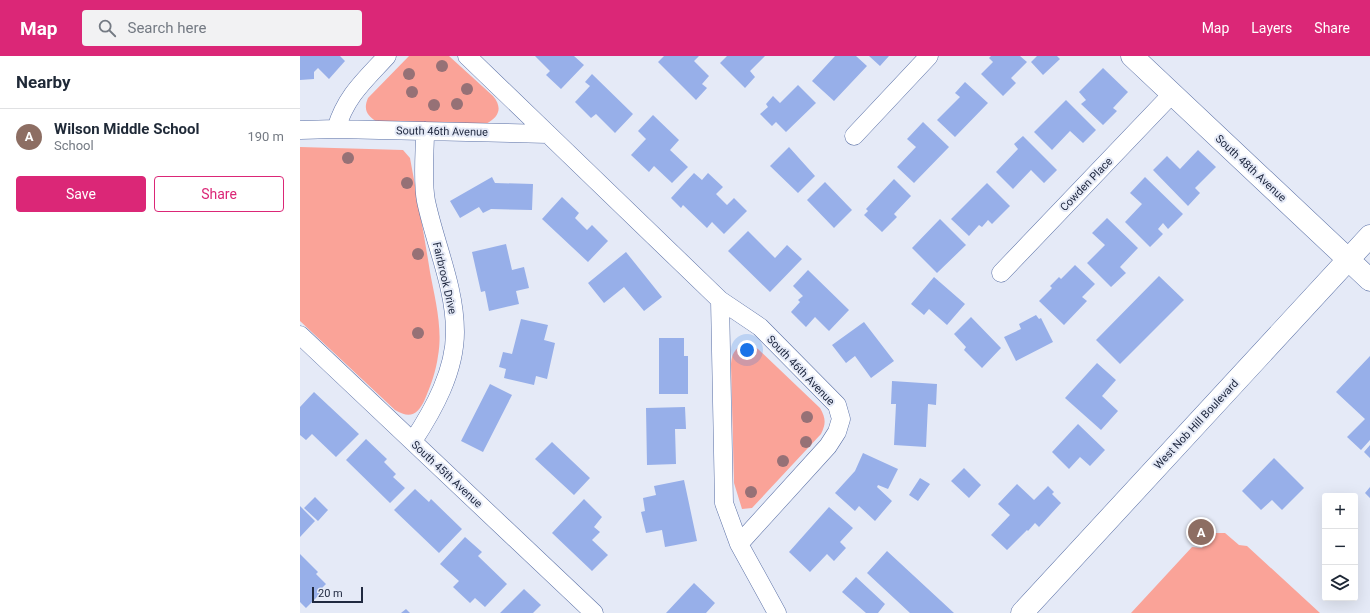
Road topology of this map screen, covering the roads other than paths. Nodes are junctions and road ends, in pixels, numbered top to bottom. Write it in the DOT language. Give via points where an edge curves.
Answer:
graph roads {
  1 [pos="387,56"];
  2 [pos="467,56"];
  3 [pos="929,56"];
  4 [pos="1132,56"];
  5 [pos="1172,94"];
  6 [pos="336,129"];
  7 [pos="300,130"];
  8 [pos="425,131"];
  9 [pos="548,134"];
  10 [pos="854,136"];
  11 [pos="1370,236"];
  12 [pos="1348,259"];
  13 [pos="1001,273"];
  14 [pos="1370,280"];
  15 [pos="720,300"];
  16 [pos="300,335"];
  17 [pos="413,442"];
  18 [pos="739,544"];
  19 [pos="594,613"];
  20 [pos="777,613"];
  21 [pos="1022,613"];
  1 -- 6 [label="street" via="350,97 341,111"];
  2 -- 9 [label="street, South 46th Avenue"];
  3 -- 10 [label="street"];
  4 -- 5 [label="main road, South 48th Avenue"];
  5 -- 12 [label="main road, South 48th Avenue"];
  5 -- 13 [label="street, Cowden Place"];
  6 -- 7 [label="street, South 46th Avenue"];
  6 -- 8 [label="street, South 46th Avenue"];
  8 -- 9 [label="street, South 46th Avenue"];
  8 -- 17 [label="street, Fairbrook Drive" via="426,199 451,298 455,332 447,376 431,414"];
  9 -- 15 [label="street, South 46th Avenue"];
  11 -- 12 [label="main road, West Nob Hill Boulevard"];
  12 -- 14 [label="main road, South 48th Avenue"];
  12 -- 21 [label="main road, West Nob Hill Boulevard"];
  15 -- 18 [label="street" via="724,503"];
  15 -- 18 [label="street, South 46th Avenue" via="760,328 830,397 842,419 838,432 828,446"];
  16 -- 17 [label="street, South 45th Avenue"];
  17 -- 19 [label="street, South 45th Avenue"];
  18 -- 20 [label="street"];
}
